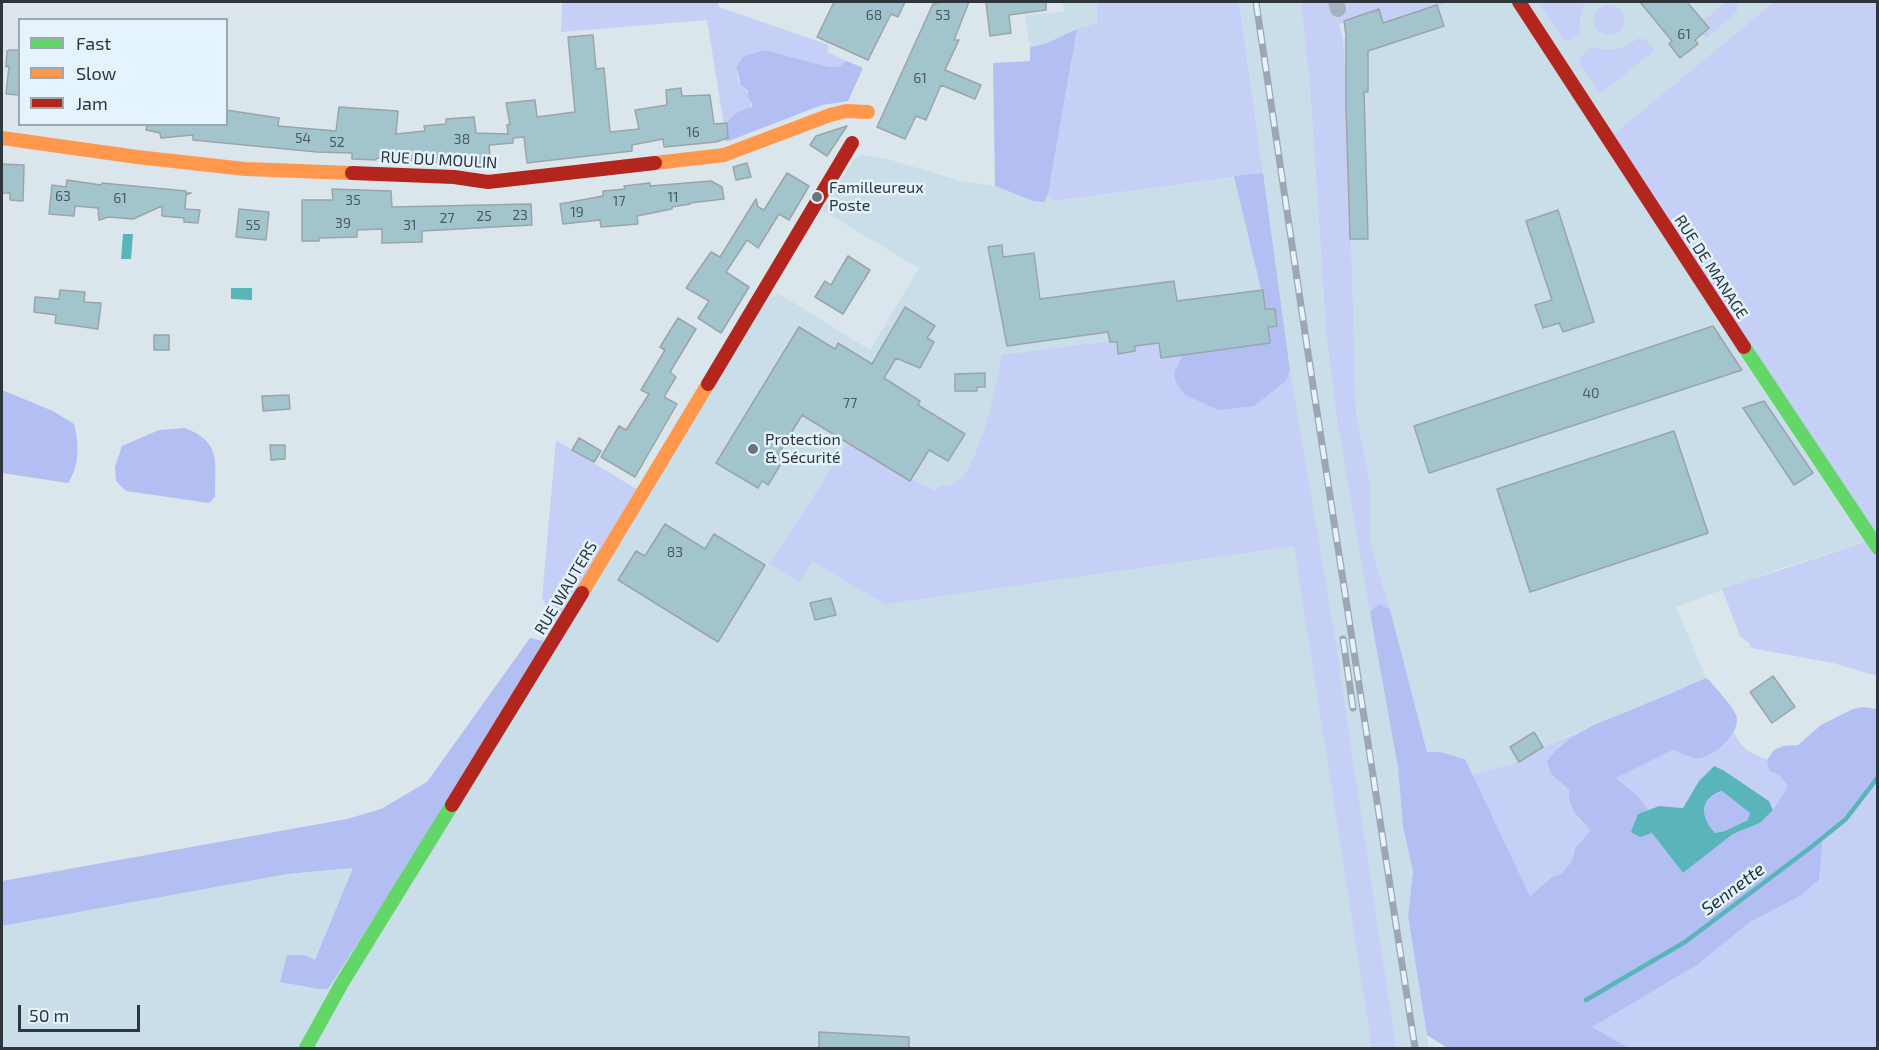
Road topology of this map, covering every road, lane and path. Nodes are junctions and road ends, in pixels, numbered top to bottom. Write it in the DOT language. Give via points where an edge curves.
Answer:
graph roads {
  1 [pos="1519,2"];
  2 [pos="868,112"];
  3 [pos="2,138"];
  4 [pos="852,143"];
  5 [pos="1878,548"];
  6 [pos="306,1048"];
  1 -- 5 [label="street, RUE DE MANAGE"];
  2 -- 3 [label="street, RUE DU MOULIN" via="830,115 724,155 488,182 454,177 245,169"];
  4 -- 6 [label="street, RUE WAUTERS"];
}
